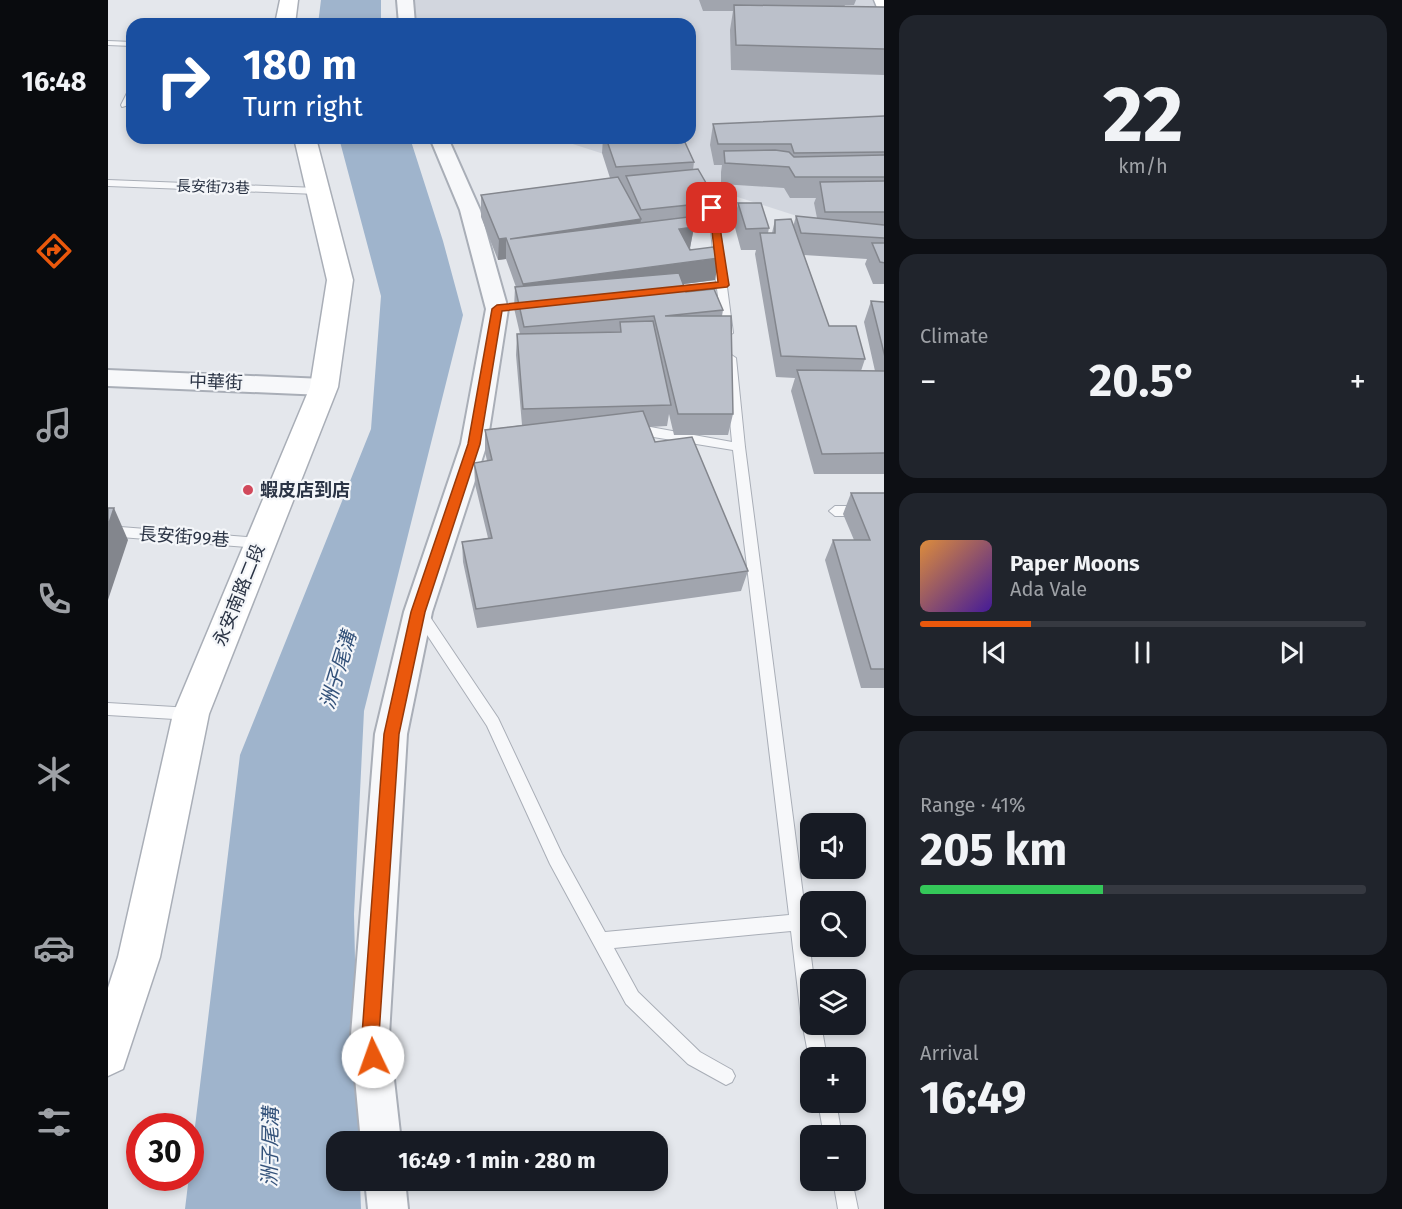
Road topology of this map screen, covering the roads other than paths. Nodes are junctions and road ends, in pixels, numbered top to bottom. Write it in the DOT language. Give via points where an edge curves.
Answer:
graph roads {
  1 [pos="289,0"];
  2 [pos="405,0"];
  3 [pos="286,18"];
  4 [pos="406,18"];
  5 [pos="108,43"];
  6 [pos="126,44"];
  7 [pos="306,144"];
  8 [pos="442,144"];
  9 [pos="108,183"];
  10 [pos="710,189"];
  11 [pos="317,191"];
  12 [pos="723,285"];
  13 [pos="652,292"];
  14 [pos="108,378"];
  15 [pos="324,387"];
  16 [pos="622,431"];
  17 [pos="739,447"];
  18 [pos="835,511"];
  19 [pos="884,511"];
  20 [pos="108,531"];
  21 [pos="259,543"];
  22 [pos="418,612"];
  23 [pos="108,709"];
  24 [pos="191,714"];
  25 [pos="797,922"];
  26 [pos="599,941"];
  27 [pos="803,969"];
  28 [pos="108,1054"];
  29 [pos="726,1076"];
  30 [pos="380,1131"];
  31 [pos="386,1191"];
  32 [pos="844,1191"];
  33 [pos="388,1209"];
  34 [pos="848,1209"];
  1 -- 3 [label="main road"];
  2 -- 4 [label="street"];
  5 -- 6 [label="lane"];
  7 -- 11 [label="main road, 永安南路二段"];
  8 -- 22 [label="street" via="475,210 503,308 480,444"];
  9 -- 11 [label="lane, 長安街73巷"];
  10 -- 12 [label="lane"];
  11 -- 15 [label="main road, 永安南路二段" via="340,280"];
  12 -- 13 [label="lane"];
  12 -- 17 [label="lane"];
  14 -- 15 [label="street, 中華街"];
  15 -- 21 [label="main road, 永安南路二段"];
  16 -- 17 [label="lane" via="645,429"];
  17 -- 25 [label="lane"];
  18 -- 19 [label="lane"];
  20 -- 21 [label="lane, 長安街99巷"];
  21 -- 24 [label="main road, 永安南路二段"];
  22 -- 26 [label="lane" via="493,722"];
  22 -- 30 [label="street" via="390,746 370,1035"];
  23 -- 24 [label="lane"];
  24 -- 28 [label="main road, 永安南路二段" via="138,957"];
  25 -- 26 [label="lane"];
  25 -- 27 [label="lane"];
  26 -- 29 [label="lane" via="632,998 694,1058"];
  31 -- 33 [label="street"];
  32 -- 34 [label="lane"];
}
